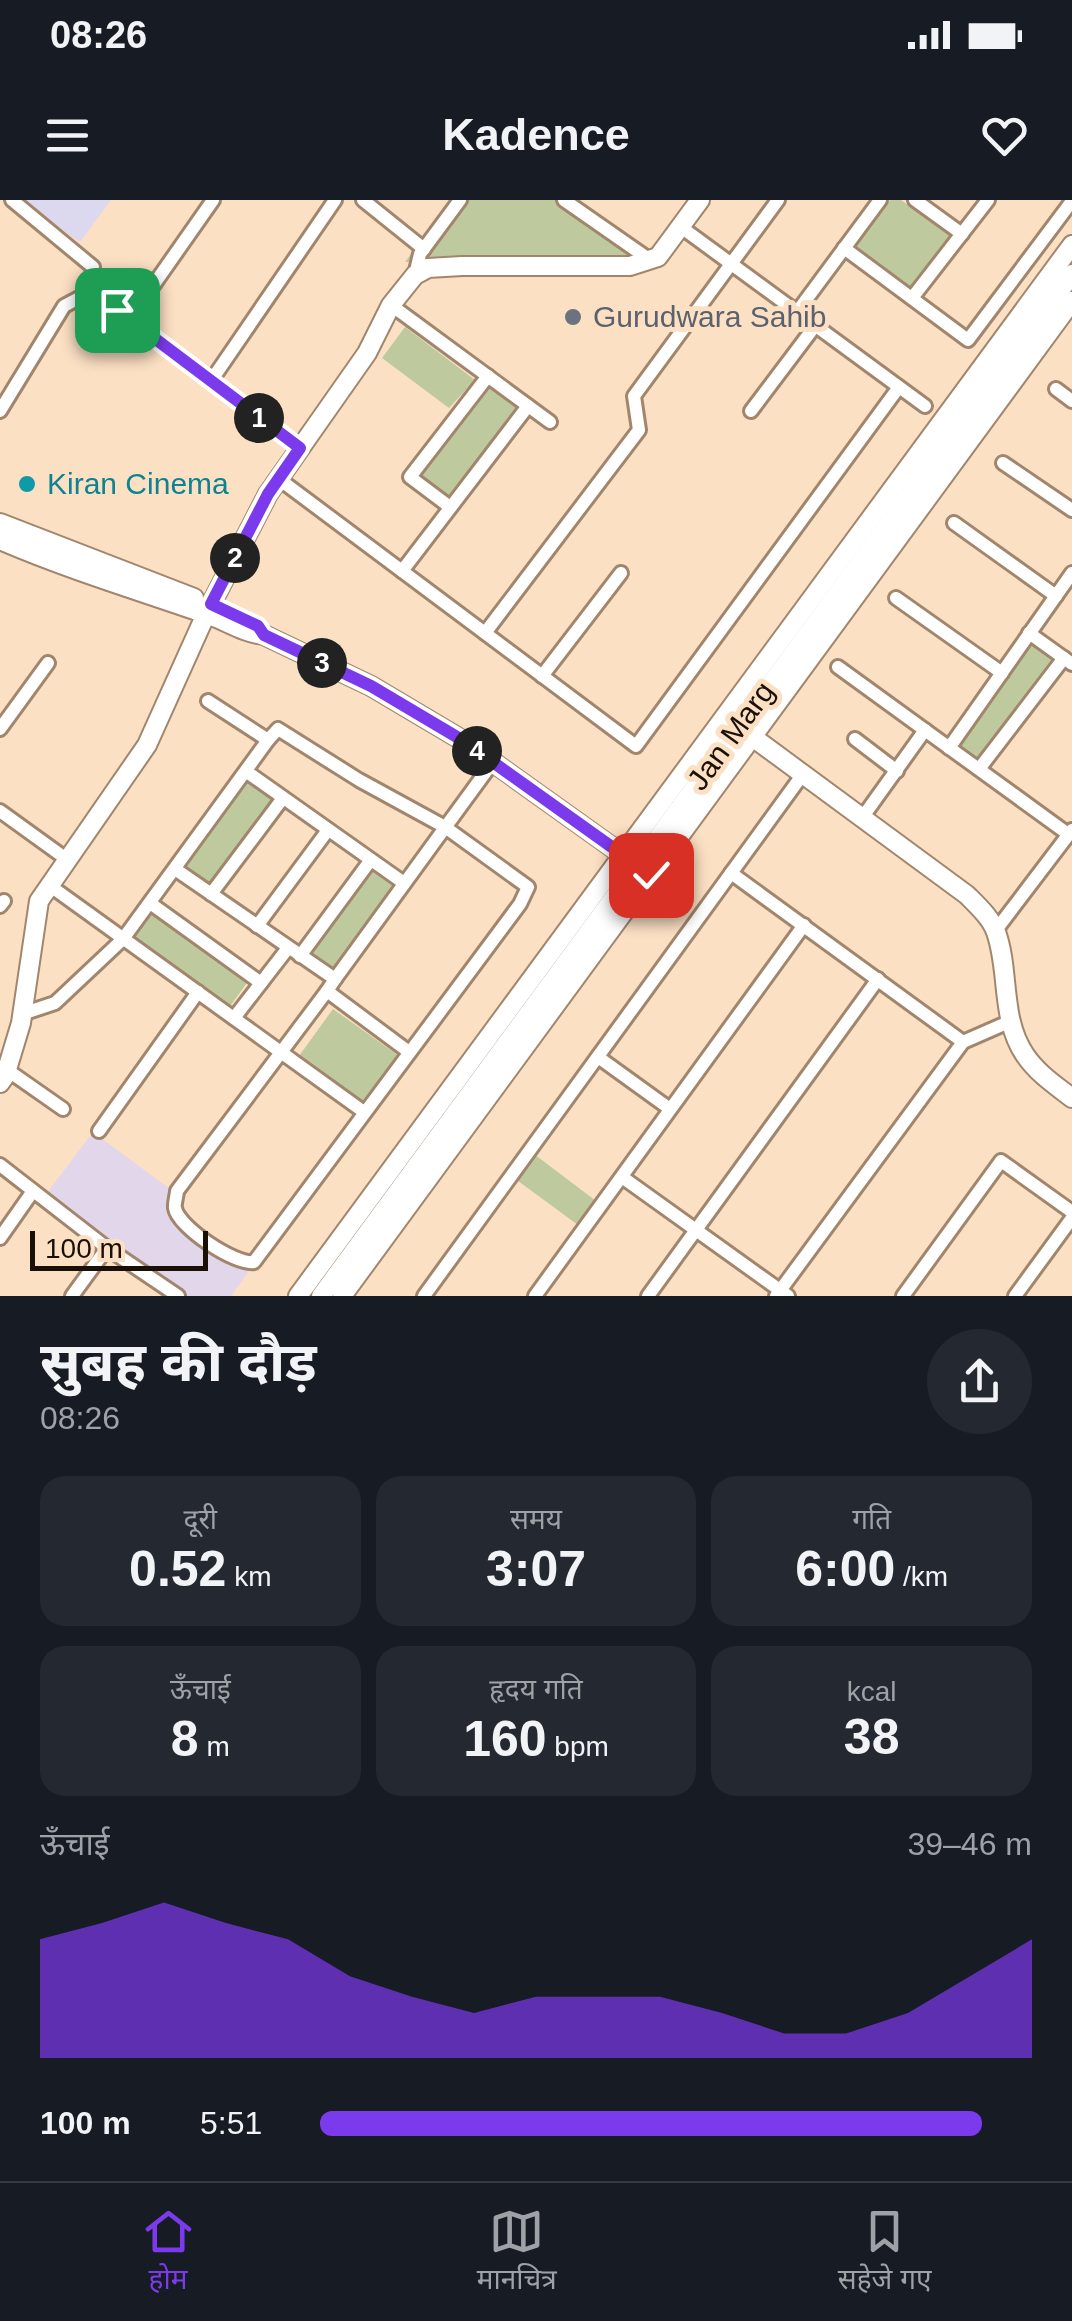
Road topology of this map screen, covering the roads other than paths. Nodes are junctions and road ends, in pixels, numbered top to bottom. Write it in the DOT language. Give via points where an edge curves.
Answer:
graph roads {
  1 [pos="12,200"];
  2 [pos="213,200"];
  3 [pos="335,200"];
  4 [pos="363,200"];
  5 [pos="460,200"];
  6 [pos="564,200"];
  7 [pos="700,200"];
  8 [pos="778,200"];
  9 [pos="880,200"];
  10 [pos="916,200"];
  11 [pos="988,200"];
  12 [pos="1072,201"];
  13 [pos="681,227"];
  14 [pos="962,234"];
  15 [pos="1072,245"];
  16 [pos="844,248"];
  17 [pos="424,249"];
  18 [pos="650,260"];
  19 [pos="732,264"];
  20 [pos="93,266"];
  21 [pos="1072,274"];
  22 [pos="415,275"];
  23 [pos="912,298"];
  24 [pos="1072,301"];
  25 [pos="391,306"];
  26 [pos="797,312"];
  27 [pos="130,320"];
  28 [pos="815,326"];
  29 [pos="488,376"];
  30 [pos="211,381"];
  31 [pos="899,387"];
  32 [pos="1056,390"];
  33 [pos="1072,400"];
  34 [pos="528,406"];
  35 [pos="925,406"];
  36 [pos="751,411"];
  37 [pos="0,412"];
  38 [pos="550,422"];
  39 [pos="300,448"];
  40 [pos="1003,462"];
  41 [pos="279,478"];
  42 [pos="450,507"];
  43 [pos="1072,510"];
  44 [pos="954,523"];
  45 [pos="0,524"];
  46 [pos="0,540"];
  47 [pos="402,571"];
  48 [pos="620,573"];
  49 [pos="1072,573"];
  50 [pos="1056,596"];
  51 [pos="896,598"];
  52 [pos="209,609"];
  53 [pos="485,633"];
  54 [pos="1030,634"];
  55 [pos="1068,661"];
  56 [pos="48,663"];
  57 [pos="838,667"];
  58 [pos="1002,673"];
  59 [pos="542,676"];
  60 [pos="208,700"];
  61 [pos="0,729"];
  62 [pos="925,730"];
  63 [pos="745,732"];
  64 [pos="268,740"];
  65 [pos="855,740"];
  66 [pos="949,748"];
  67 [pos="493,762"];
  68 [pos="979,770"];
  69 [pos="897,771"];
  70 [pos="248,772"];
  71 [pos="803,774"];
  72 [pos="283,798"];
  73 [pos="0,810"];
  74 [pos="862,818"];
  75 [pos="445,827"];
  76 [pos="328,830"];
  77 [pos="1070,832"];
  78 [pos="66,858"];
  79 [pos="370,861"];
  80 [pos="637,865"];
  81 [pos="175,869"];
  82 [pos="731,873"];
  83 [pos="404,883"];
  84 [pos="49,885"];
  85 [pos="212,894"];
  86 [pos="150,903"];
  87 [pos="257,926"];
  88 [pos="804,926"];
  89 [pos="996,930"];
  90 [pos="123,939"];
  91 [pos="294,952"];
  92 [pos="878,979"];
  93 [pos="261,984"];
  94 [pos="331,985"];
  95 [pos="198,992"];
  96 [pos="22,1014"];
  97 [pos="234,1018"];
  98 [pos="1011,1022"];
  99 [pos="963,1042"];
  100 [pos="283,1051"];
  101 [pos="408,1052"];
  102 [pos="598,1057"];
  103 [pos="2,1073"];
  104 [pos="1072,1098"];
  105 [pos="63,1109"];
  106 [pos="670,1109"];
  107 [pos="364,1112"];
  108 [pos="99,1131"];
  109 [pos="0,1165"];
  110 [pos="622,1176"];
  111 [pos="34,1191"];
  112 [pos="1072,1215"];
  113 [pos="696,1230"];
  114 [pos="0,1238"];
  115 [pos="108,1248"];
  116 [pos="428,1294"];
  117 [pos="781,1294"];
  118 [pos="72,1296"];
  119 [pos="178,1296"];
  120 [pos="298,1296"];
  121 [pos="321,1296"];
  122 [pos="342,1296"];
  123 [pos="535,1296"];
  124 [pos="648,1296"];
  125 [pos="903,1296"];
  126 [pos="1015,1296"];
  1 -- 20 [label="street"];
  2 -- 27 [label="street"];
  3 -- 30 [label="street"];
  4 -- 17 [label="street"];
  5 -- 17 [label="street"];
  6 -- 18 [label="street"];
  7 -- 13 [label="street"];
  8 -- 19 [label="street"];
  9 -- 16 [label="street"];
  10 -- 14 [label="street"];
  11 -- 14 [label="street"];
  12 -- 23 [label="street" via="968,340"];
  13 -- 18 [label="street"];
  13 -- 19 [label="street"];
  14 -- 23 [label="street"];
  15 -- 80 [label="street"];
  16 -- 23 [label="street"];
  16 -- 26 [label="street"];
  17 -- 22 [label="street"];
  18 -- 22 [label="street" via="630,266 428,268"];
  19 -- 26 [label="street"];
  19 -- 53 [label="street" via="634,396 639,430"];
  21 -- 63 [label="street, Jan Marg"];
  22 -- 25 [label="street"];
  24 -- 63 [label="street, Jan Marg"];
  25 -- 29 [label="street"];
  25 -- 39 [label="street"];
  26 -- 28 [label="street"];
  27 -- 30 [label="street"];
  27 -- 37 [label="street" via="82,297 64,306"];
  28 -- 31 [label="street"];
  28 -- 36 [label="street"];
  29 -- 34 [label="street"];
  29 -- 42 [label="street" via="410,477"];
  30 -- 39 [label="street"];
  31 -- 35 [label="street"];
  31 -- 59 [label="street" via="636,746"];
  32 -- 33 [label="street"];
  34 -- 38 [label="street"];
  34 -- 42 [label="street"];
  39 -- 41 [label="street"];
  40 -- 43 [label="street"];
  41 -- 47 [label="street"];
  41 -- 52 [label="street"];
  42 -- 47 [label="street"];
  44 -- 50 [label="street"];
  45 -- 52 [label="street"];
  46 -- 52 [label="street"];
  47 -- 53 [label="street"];
  48 -- 59 [label="street"];
  49 -- 50 [label="street"];
  50 -- 54 [label="street"];
  51 -- 58 [label="street"];
  52 -- 67 [label="street" via="258,626 264,635 371,686"];
  52 -- 78 [label="street" via="147,745"];
  53 -- 59 [label="street"];
  54 -- 55 [label="street"];
  54 -- 58 [label="street"];
  55 -- 68 [label="street"];
  56 -- 61 [label="street"];
  57 -- 62 [label="street"];
  58 -- 66 [label="street"];
  60 -- 64 [label="street"];
  62 -- 66 [label="street"];
  62 -- 69 [label="street"];
  63 -- 71 [label="street"];
  63 -- 80 [label="street, Jan Marg"];
  64 -- 70 [label="street"];
  64 -- 75 [label="street" via="278,729"];
  65 -- 69 [label="street"];
  66 -- 68 [label="street"];
  67 -- 75 [label="street"];
  67 -- 80 [label="street"];
  68 -- 77 [label="street"];
  69 -- 74 [label="street"];
  70 -- 72 [label="street"];
  70 -- 81 [label="street"];
  71 -- 74 [label="street"];
  71 -- 82 [label="street"];
  72 -- 76 [label="street"];
  72 -- 85 [label="street"];
  73 -- 78 [label="street"];
  74 -- 89 [label="street" via="967,895"];
  75 -- 83 [label="street"];
  75 -- 101 [label="street" via="528,887"];
  76 -- 79 [label="street"];
  76 -- 87 [label="street"];
  77 -- 89 [label="street"];
  78 -- 84 [label="street"];
  79 -- 83 [label="street"];
  79 -- 91 [label="street"];
  80 -- 120 [label="street"];
  80 -- 121 [label="street, Jan Marg"];
  80 -- 122 [label="street, Jan Marg"];
  81 -- 85 [label="street"];
  81 -- 86 [label="street"];
  82 -- 88 [label="street"];
  82 -- 102 [label="street"];
  83 -- 94 [label="street"];
  84 -- 90 [label="street"];
  84 -- 96 [label="street" via="38,901"];
  85 -- 87 [label="street"];
  86 -- 90 [label="street"];
  86 -- 93 [label="street"];
  87 -- 91 [label="street"];
  88 -- 92 [label="street"];
  88 -- 106 [label="street"];
  89 -- 98 [label="street"];
  90 -- 95 [label="street"];
  90 -- 96 [label="street" via="55,1003"];
  91 -- 93 [label="street"];
  91 -- 94 [label="street"];
  92 -- 99 [label="street"];
  92 -- 113 [label="street"];
  93 -- 97 [label="street"];
  94 -- 100 [label="street"];
  94 -- 101 [label="street"];
  95 -- 97 [label="street"];
  95 -- 108 [label="street"];
  96 -- 103 [label="street"];
  97 -- 100 [label="street"];
  98 -- 99 [label="street"];
  98 -- 104 [label="street" via="1023,1053"];
  99 -- 117 [label="street"];
  100 -- 107 [label="street"];
  100 -- 107 [label="street" via="177,1191 180,1220 232,1260 254,1262"];
  101 -- 107 [label="street"];
  102 -- 106 [label="street"];
  102 -- 116 [label="street"];
  103 -- 105 [label="street"];
  106 -- 110 [label="street"];
  109 -- 111 [label="street"];
  110 -- 113 [label="street"];
  110 -- 123 [label="street"];
  111 -- 114 [label="street"];
  111 -- 115 [label="street"];
  112 -- 125 [label="street" via="1001,1161"];
  112 -- 126 [label="street"];
  113 -- 117 [label="street"];
  113 -- 124 [label="street"];
  115 -- 118 [label="street"];
  115 -- 119 [label="street"];
}
